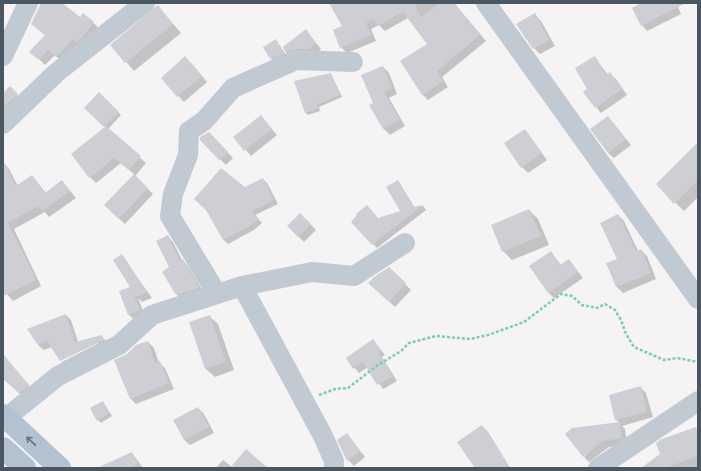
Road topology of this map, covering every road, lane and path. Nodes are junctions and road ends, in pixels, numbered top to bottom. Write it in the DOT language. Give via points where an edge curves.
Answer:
graph roads {
  1 [pos="28,3"];
  2 [pos="145,3"];
  3 [pos="486,3"];
  4 [pos="3,56"];
  5 [pos="353,62"];
  6 [pos="3,124"];
  7 [pos="405,243"];
  8 [pos="242,286"];
  9 [pos="217,294"];
  10 [pos="698,299"];
  11 [pos="698,362"];
  12 [pos="698,402"];
  13 [pos="306,405"];
  14 [pos="4,416"];
  15 [pos="3,448"];
  16 [pos="25,468"];
  17 [pos="60,468"];
  18 [pos="334,468"];
  19 [pos="598,468"];
  1 -- 4 [label="street"];
  2 -- 6 [label="street" via="56,73"];
  3 -- 10 [label="street"];
  5 -- 9 [label="street" via="296,60 233,88 204,121 189,131 188,155 173,194 170,216"];
  7 -- 8 [label="street" via="354,276 312,272"];
  8 -- 9 [label="street"];
  8 -- 13 [label="street"];
  9 -- 14 [label="street" via="152,315 119,345 58,376"];
  11 -- 13 [label="path" via="678,358 664,360 634,347 615,310 605,304 597,308 582,305 572,296 561,294 524,322 488,335 470,339 436,336 409,343 348,388 335,389"];
  12 -- 19 [label="street"];
  13 -- 18 [label="street" via="334,461"];
  17 -- 14 [label="main road, one-way"];
  15 -- 16 [label="main road"];
}
